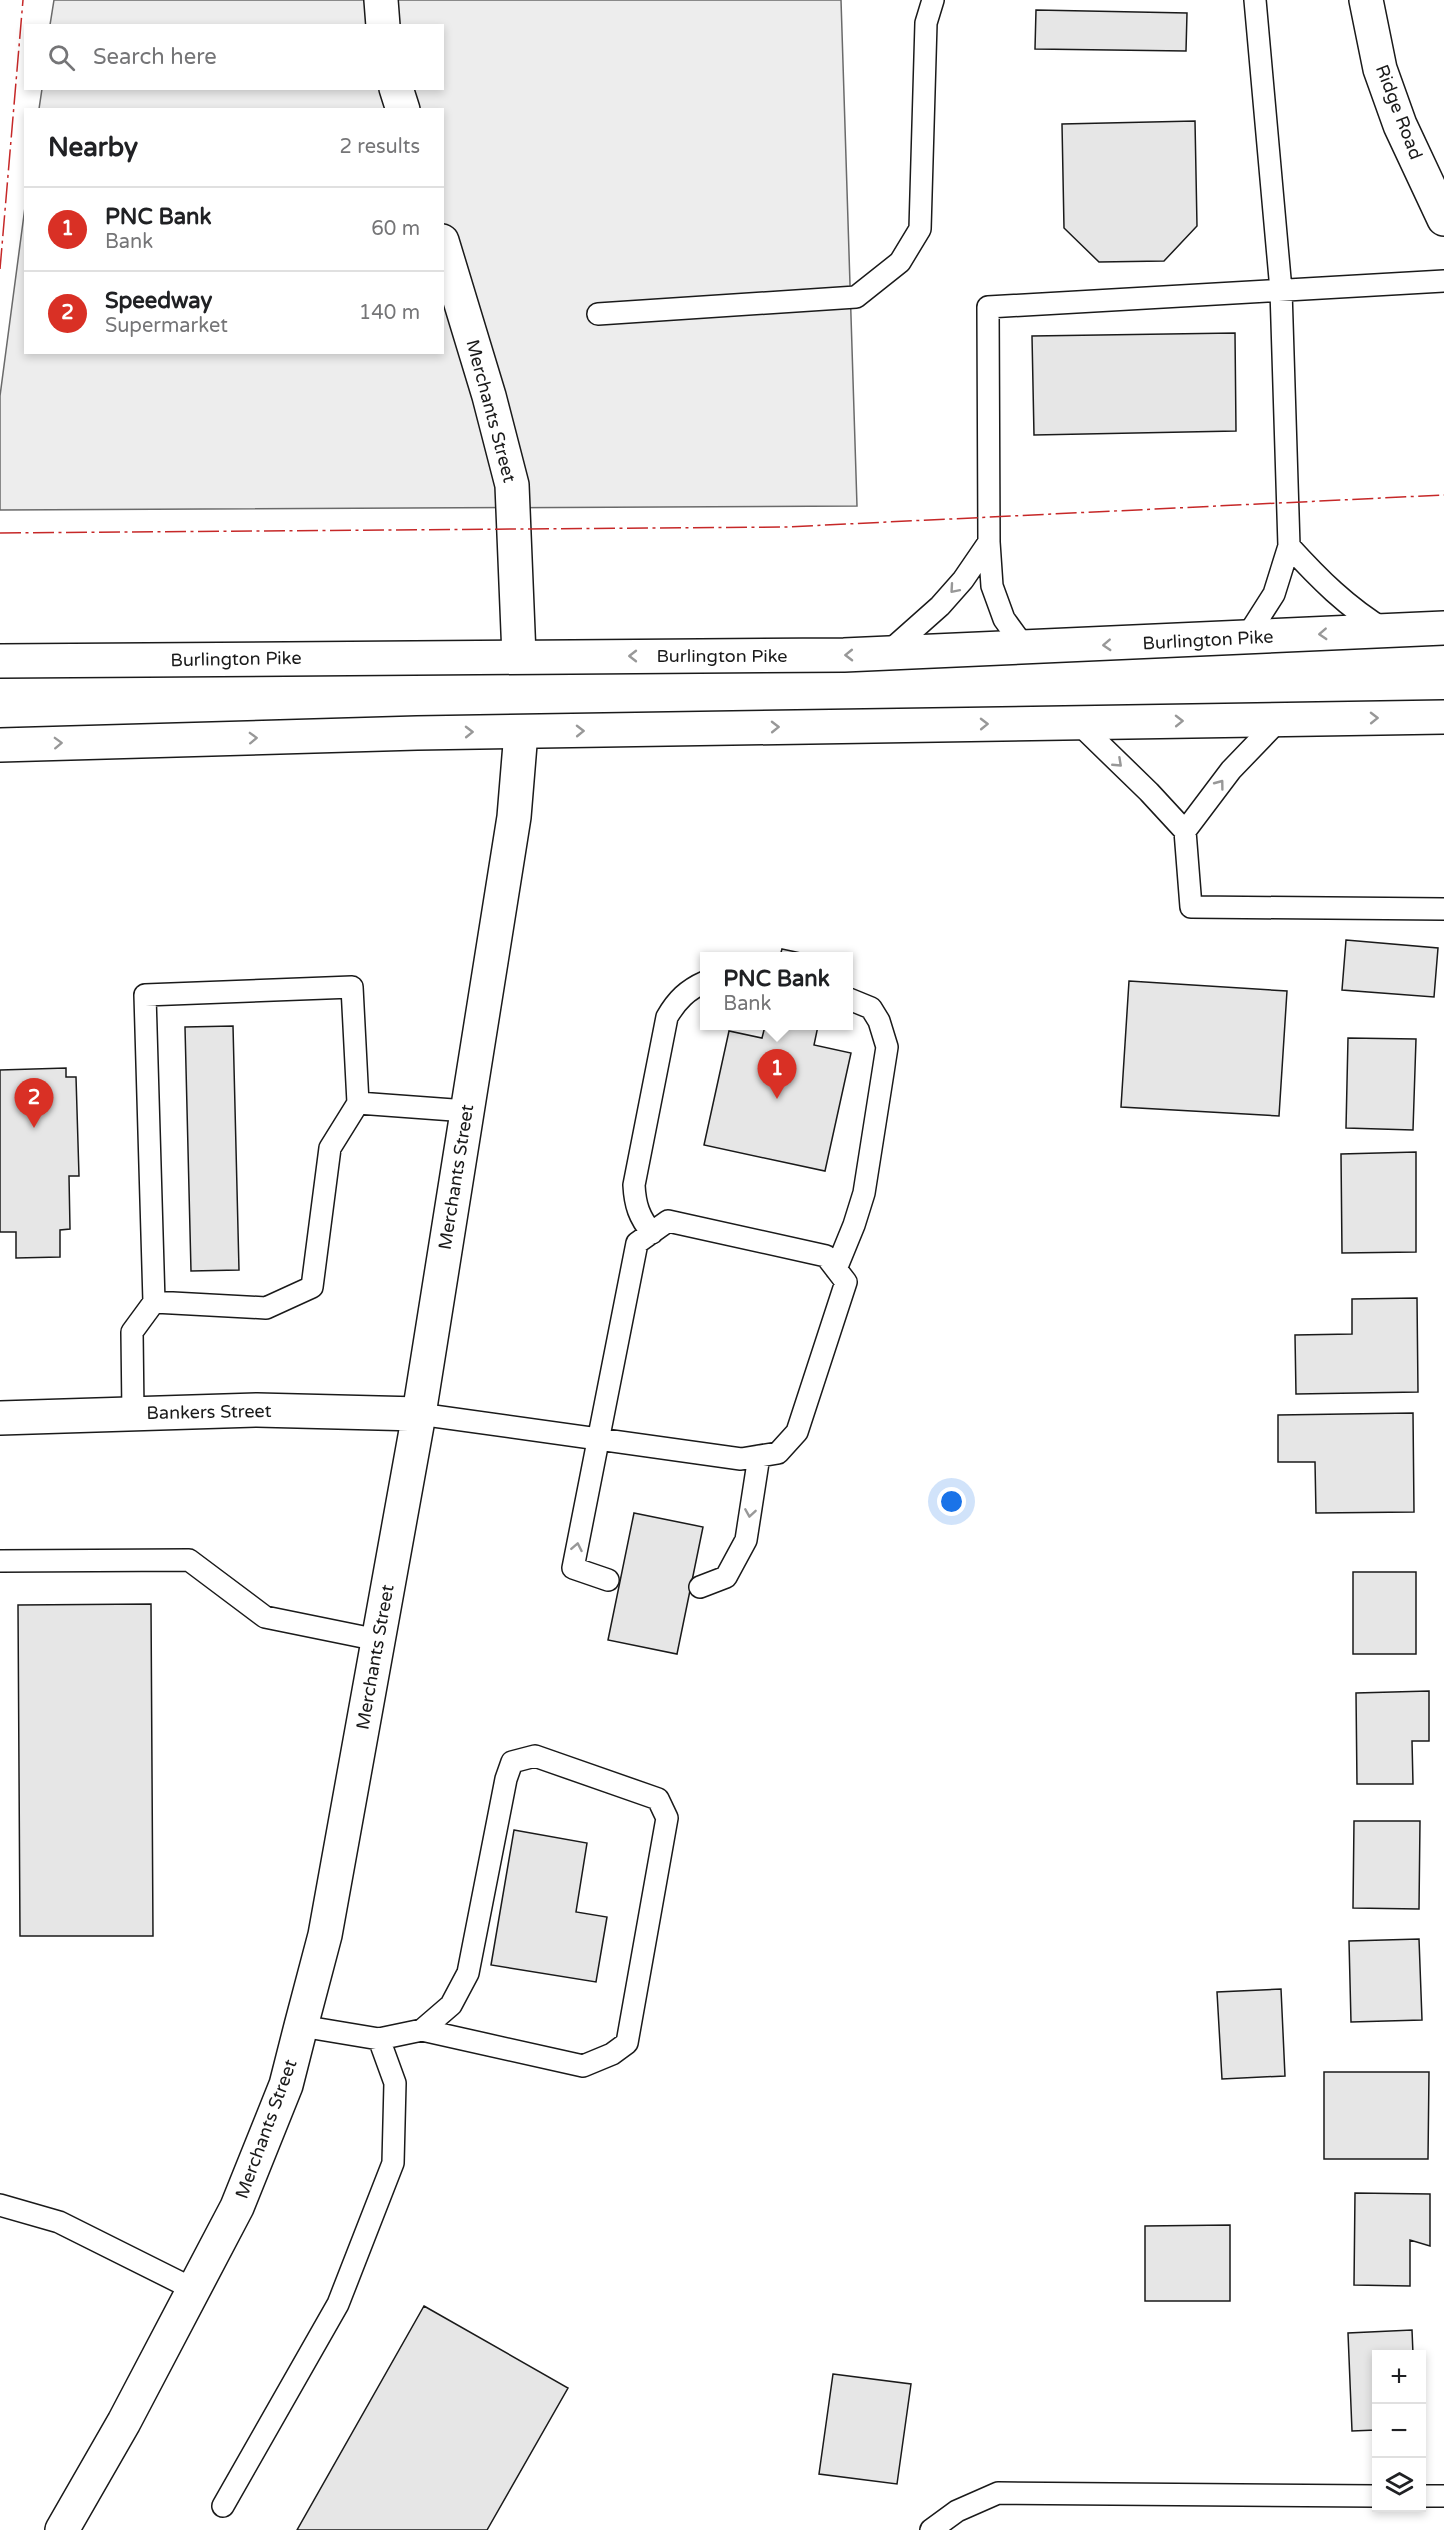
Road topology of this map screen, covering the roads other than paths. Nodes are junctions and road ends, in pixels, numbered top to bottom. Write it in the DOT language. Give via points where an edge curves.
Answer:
graph roads {
  1 [pos="381,0"];
  2 [pos="933,0"];
  3 [pos="1255,0"];
  4 [pos="1366,0"];
  5 [pos="383,24"];
  6 [pos="397,90"];
  7 [pos="402,108"];
  8 [pos="1444,219"];
  9 [pos="444,249"];
  10 [pos="1444,281"];
  11 [pos="1281,290"];
  12 [pos="598,314"];
  13 [pos="989,542"];
  14 [pos="1289,546"];
  15 [pos="1444,628"];
  16 [pos="1388,631"];
  17 [pos="1246,638"];
  18 [pos="1024,648"];
  19 [pos="886,654"];
  20 [pos="519,656"];
  21 [pos="0,661"];
  22 [pos="1444,717"];
  23 [pos="1280,719"];
  24 [pos="1077,723"];
  25 [pos="522,732"];
  26 [pos="0,745"];
  27 [pos="1185,831"];
  28 [pos="1444,909"];
  29 [pos="700,984"];
  30 [pos="853,1001"];
  31 [pos="358,1102"];
  32 [pos="467,1111"];
  33 [pos="652,1233"];
  34 [pos="836,1269"];
  35 [pos="154,1302"];
  36 [pos="134,1414"];
  37 [pos="419,1414"];
  38 [pos="0,1418"];
  39 [pos="599,1440"];
  40 [pos="759,1456"];
  41 [pos="0,1561"];
  42 [pos="608,1580"];
  43 [pos="700,1587"];
  44 [pos="378,1640"];
  45 [pos="301,2026"];
  46 [pos="422,2030"];
  47 [pos="379,2040"];
  48 [pos="0,2205"];
  49 [pos="194,2289"];
  50 [pos="1372,2496"];
  51 [pos="1426,2496"];
  52 [pos="1444,2496"];
  53 [pos="223,2506"];
  54 [pos="62,2530"];
  55 [pos="931,2530"];
  1 -- 5 [label="street"];
  2 -- 12 [label="lane" via="926,23 920,229 900,262 856,297"];
  3 -- 11 [label="lane"];
  4 -- 8 [label="street, Ridge Road" via="1380,69 1400,125"];
  6 -- 7 [label="street"];
  9 -- 20 [label="street, Merchants Street" via="512,485"];
  10 -- 11 [label="lane"];
  11 -- 13 [label="lane" via="988,307"];
  11 -- 14 [label="lane"];
  13 -- 18 [label="lane" via="992,586 1004,619"];
  13 -- 19 [label="lane, one-way" via="940,606"];
  14 -- 16 [label="lane" via="1347,605"];
  14 -- 17 [label="lane" via="1274,594"];
  15 -- 16 [label="street, Burlington Pike"];
  16 -- 17 [label="street, Burlington Pike, one-way"];
  17 -- 18 [label="street, Burlington Pike, one-way"];
  18 -- 19 [label="street, Burlington Pike"];
  19 -- 20 [label="street, Burlington Pike, one-way"];
  20 -- 21 [label="street, Burlington Pike"];
  23 -- 22 [label="street, one-way"];
  24 -- 23 [label="street, one-way"];
  27 -- 23 [label="lane, one-way" via="1231,770"];
  25 -- 24 [label="street, one-way"];
  24 -- 27 [label="lane, one-way"];
  26 -- 25 [label="street, one-way"];
  25 -- 32 [label="street, Merchants Street" via="514,817"];
  27 -- 28 [label="lane" via="1191,907"];
  29 -- 33 [label="lane" via="676,1002 668,1017 634,1185 635,1205"];
  30 -- 34 [label="lane" via="871,1008 887,1047 864,1192"];
  31 -- 32 [label="lane"];
  31 -- 35 [label="lane" via="330,1148 312,1287 266,1308"];
  31 -- 35 [label="lane" via="352,987 145,995"];
  32 -- 37 [label="street, Merchants Street"];
  33 -- 34 [label="lane" via="668,1221 825,1256"];
  33 -- 39 [label="lane" via="637,1243"];
  34 -- 40 [label="lane" via="846,1282 797,1432 778,1453"];
  35 -- 36 [label="lane" via="132,1332"];
  36 -- 37 [label="street, Bankers Street" via="257,1410"];
  36 -- 38 [label="street, Bankers Street"];
  37 -- 39 [label="lane"];
  37 -- 44 [label="street, Merchants Street"];
  39 -- 40 [label="lane" via="741,1459"];
  42 -- 39 [label="lane, one-way" via="573,1568"];
  40 -- 43 [label="lane, one-way" via="746,1540 726,1577"];
  41 -- 44 [label="lane" via="189,1560 265,1617"];
  44 -- 45 [label="street, Merchants Street" via="325,1935"];
  45 -- 47 [label="lane"];
  45 -- 49 [label="street, Merchants Street" via="286,2085 237,2207"];
  46 -- 46 [label="lane" via="451,2005 468,1973 512,1762 535,1756 658,1799 667,1818 627,2043 583,2066"];
  46 -- 47 [label="lane"];
  47 -- 53 [label="lane" via="395,2083 393,2163 338,2304"];
  48 -- 49 [label="lane" via="59,2222"];
  49 -- 54 [label="street, Merchants Street"];
  50 -- 55 [label="lane" via="998,2493 957,2511"];
  51 -- 52 [label="lane"];
}
